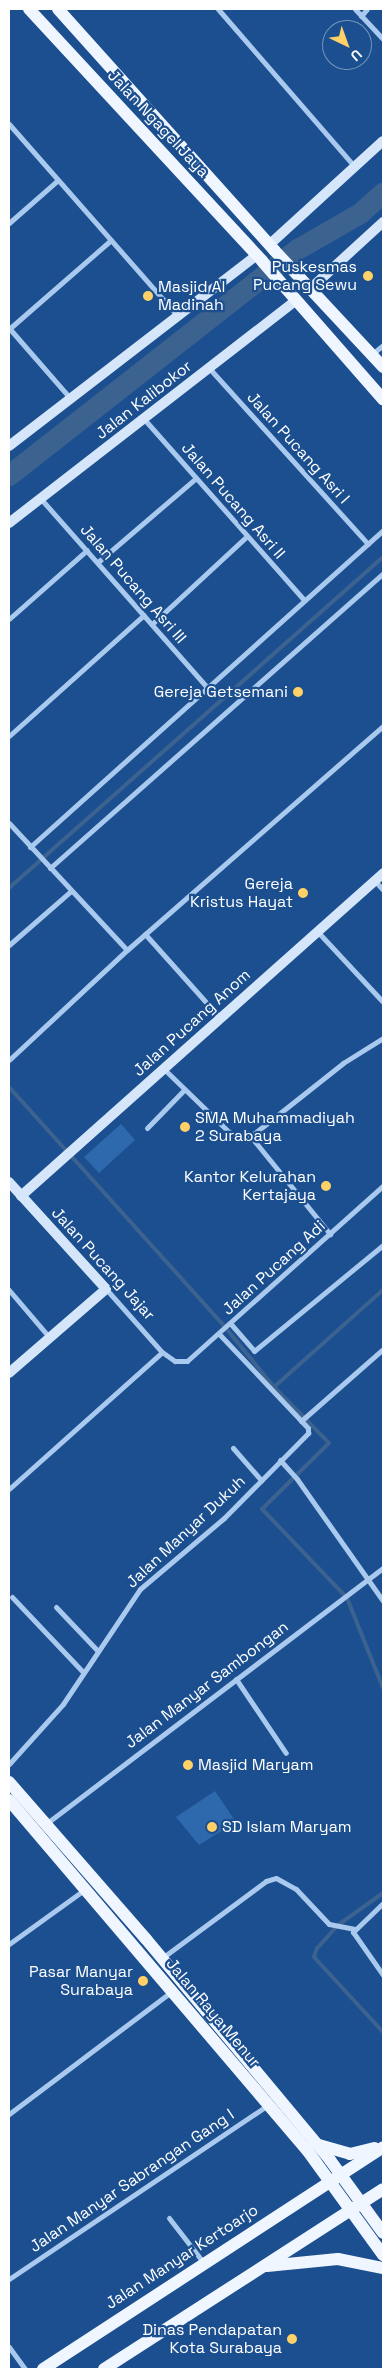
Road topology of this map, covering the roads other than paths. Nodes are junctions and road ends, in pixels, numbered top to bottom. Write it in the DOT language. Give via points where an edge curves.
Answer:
graph roads {
  1 [pos="29,9"];
  2 [pos="58,9"];
  3 [pos="218,9"];
  4 [pos="355,9"];
  5 [pos="367,9"];
  6 [pos="361,16"];
  7 [pos="383,39"];
  8 [pos="9,124"];
  9 [pos="383,141"];
  10 [pos="356,167"];
  11 [pos="58,180"];
  12 [pos="383,222"];
  13 [pos="9,223"];
  14 [pos="110,240"];
  15 [pos="271,248"];
  16 [pos="260,258"];
  17 [pos="310,289"];
  18 [pos="297,300"];
  19 [pos="178,315"];
  20 [pos="9,329"];
  21 [pos="383,345"];
  22 [pos="372,355"];
  23 [pos="383,367"];
  24 [pos="209,368"];
  25 [pos="70,398"];
  26 [pos="383,399"];
  27 [pos="144,419"];
  28 [pos="9,446"];
  29 [pos="196,478"];
  30 [pos="41,499"];
  31 [pos="9,523"];
  32 [pos="383,530"];
  33 [pos="248,536"];
  34 [pos="368,544"];
  35 [pos="87,550"];
  36 [pos="98,562"];
  37 [pos="383,573"];
  38 [pos="304,600"];
  39 [pos="144,614"];
  40 [pos="9,619"];
  41 [pos="152,624"];
  42 [pos="206,687"];
  43 [pos="383,726"];
  44 [pos="9,736"];
  45 [pos="9,824"];
  46 [pos="30,846"];
  47 [pos="48,866"];
  48 [pos="383,873"];
  49 [pos="375,881"];
  50 [pos="383,890"];
  51 [pos="71,891"];
  52 [pos="317,930"];
  53 [pos="145,934"];
  54 [pos="9,944"];
  55 [pos="127,950"];
  56 [pos="383,1002"];
  57 [pos="220,1018"];
  58 [pos="383,1038"];
  59 [pos="9,1060"];
  60 [pos="165,1070"];
  61 [pos="184,1090"];
  62 [pos="147,1128"];
  63 [pos="252,1138"];
  64 [pos="9,1182"];
  65 [pos="383,1186"];
  66 [pos="21,1196"];
  67 [pos="330,1234"];
  68 [pos="383,1245"];
  69 [pos="106,1289"];
  70 [pos="9,1290"];
  71 [pos="228,1325"];
  72 [pos="220,1333"];
  73 [pos="49,1337"];
  74 [pos="383,1349"];
  75 [pos="162,1352"];
  76 [pos="178,1362"];
  77 [pos="9,1373"];
  78 [pos="305,1419"];
  79 [pos="233,1448"];
  80 [pos="282,1463"];
  81 [pos="261,1480"];
  82 [pos="9,1489"];
  83 [pos="383,1568"];
  84 [pos="369,1578"];
  85 [pos="12,1597"];
  86 [pos="383,1601"];
  87 [pos="56,1607"];
  88 [pos="97,1650"];
  89 [pos="82,1672"];
  90 [pos="236,1679"];
  91 [pos="286,1753"];
  92 [pos="9,1764"];
  93 [pos="9,1782"];
  94 [pos="9,1800"];
  95 [pos="47,1824"];
  96 [pos="86,1888"];
  97 [pos="383,1903"];
  98 [pos="354,1929"];
  99 [pos="141,1943"];
  100 [pos="9,1944"];
  101 [pos="162,1958"];
  102 [pos="383,1975"];
  103 [pos="172,1990"];
  104 [pos="269,2104"];
  105 [pos="9,2114"];
  106 [pos="317,2144"];
  107 [pos="383,2146"];
  108 [pos="335,2177"];
  109 [pos="383,2189"];
  110 [pos="360,2202"];
  111 [pos="349,2209"];
  112 [pos="169,2218"];
  113 [pos="383,2233"];
  114 [pos="383,2255"];
  115 [pos="203,2262"];
  116 [pos="383,2268"];
  117 [pos="256,2269"];
  118 [pos="9,2279"];
  119 [pos="9,2347"];
  120 [pos="25,2369"];
  121 [pos="43,2369"];
  122 [pos="104,2369"];
  1 -- 16 [label="main road, Jalan Ngagel Jaya"];
  2 -- 15 [label="main road, Jalan Ngagel Jaya"];
  3 -- 10 [label="street"];
  4 -- 6 [label="street"];
  5 -- 6 [label="street"];
  6 -- 7 [label="street"];
  8 -- 11 [label="street"];
  9 -- 10 [label="street"];
  10 -- 15 [label="street"];
  11 -- 13 [label="street"];
  11 -- 14 [label="street"];
  12 -- 17 [label="street"];
  14 -- 19 [label="street"];
  14 -- 20 [label="street"];
  15 -- 17 [label="main road, Jalan Ngagel Jaya"];
  16 -- 18 [label="main road, Jalan Ngagel Jaya"];
  16 -- 19 [label="street"];
  17 -- 22 [label="main road, Jalan Ngagel Jaya"];
  18 -- 24 [label="street, Jalan Kalibokor"];
  18 -- 26 [label="main road, Jalan Ngagel Jaya"];
  19 -- 25 [label="street"];
  20 -- 25 [label="street"];
  21 -- 22 [label="street"];
  22 -- 23 [label="main road, Jalan Ngagel Jaya"];
  24 -- 27 [label="street, Jalan Kalibokor"];
  24 -- 34 [label="street, Jalan Pucang Asri I"];
  25 -- 28 [label="street"];
  27 -- 29 [label="street, Jalan Pucang Asri II"];
  27 -- 30 [label="street, Jalan Kalibokor"];
  29 -- 33 [label="street, Jalan Pucang Asri II"];
  29 -- 36 [label="street"];
  30 -- 31 [label="street, Jalan Kalibokor"];
  30 -- 35 [label="street, Jalan Pucang Asri III"];
  32 -- 34 [label="street"];
  33 -- 38 [label="street, Jalan Pucang Asri II"];
  33 -- 41 [label="street"];
  34 -- 38 [label="street"];
  35 -- 36 [label="street, Jalan Pucang Asri III"];
  35 -- 40 [label="street"];
  36 -- 39 [label="street, Jalan Pucang Asri III"];
  37 -- 47 [label="street"];
  38 -- 42 [label="street"];
  39 -- 41 [label="street, Jalan Pucang Asri III"];
  39 -- 44 [label="street"];
  41 -- 42 [label="street, Jalan Pucang Asri III"];
  42 -- 46 [label="street"];
  43 -- 53 [label="street"];
  45 -- 46 [label="street"];
  46 -- 47 [label="street"];
  47 -- 51 [label="street"];
  48 -- 49 [label="street, Jalan Pucang Anom"];
  49 -- 50 [label="street"];
  49 -- 52 [label="street, Jalan Pucang Anom"];
  51 -- 54 [label="street"];
  51 -- 55 [label="street"];
  52 -- 56 [label="street"];
  52 -- 57 [label="street, Jalan Pucang Anom"];
  53 -- 55 [label="street"];
  53 -- 57 [label="street"];
  55 -- 59 [label="street"];
  57 -- 60 [label="street, Jalan Pucang Anom"];
  58 -- 63 [label="street" via="343,1063"];
  60 -- 61 [label="street"];
  60 -- 66 [label="street, Jalan Pucang Anom"];
  61 -- 62 [label="street"];
  61 -- 63 [label="street" via="236,1137"];
  63 -- 67 [label="street"];
  64 -- 66 [label="street, Jalan Pucang Jajar"];
  65 -- 67 [label="street, Jalan Pucang Adi"];
  66 -- 69 [label="street, Jalan Pucang Jajar"];
  67 -- 71 [label="street, Jalan Pucang Adi"];
  68 -- 71 [label="street" via="254,1351"];
  69 -- 73 [label="street"];
  69 -- 75 [label="street, Jalan Pucang Jajar"];
  70 -- 73 [label="street"];
  71 -- 72 [label="street, Jalan Pucang Adi"];
  72 -- 76 [label="street, Jalan Pucang Adi" via="191,1359"];
  72 -- 78 [label="street"];
  73 -- 77 [label="street"];
  74 -- 78 [label="street"];
  75 -- 76 [label="street, Jalan Pucang Jajar"];
  75 -- 82 [label="street"];
  78 -- 80 [label="street, Jalan Manyar Dukuh" via="308,1433"];
  79 -- 81 [label="street"];
  80 -- 81 [label="street, Jalan Manyar Dukuh"];
  80 -- 84 [label="street"];
  81 -- 88 [label="street, Jalan Manyar Dukuh" via="224,1518 140,1589"];
  83 -- 84 [label="street, Jalan Manyar Sambongan"];
  84 -- 86 [label="street"];
  84 -- 90 [label="street, Jalan Manyar Sambongan"];
  85 -- 89 [label="street"];
  87 -- 88 [label="street"];
  88 -- 89 [label="street, Jalan Manyar Dukuh"];
  89 -- 92 [label="street, Jalan Manyar Dukuh" via="63,1704"];
  90 -- 91 [label="street"];
  90 -- 95 [label="street, Jalan Manyar Sambongan"];
  93 -- 95 [label="main road, Jalan Raya Menur"];
  94 -- 96 [label="main road, Jalan Raya Menur"];
  95 -- 99 [label="main road, Jalan Raya Menur"];
  96 -- 99 [label="main road, Jalan Raya Menur"];
  96 -- 100 [label="street"];
  97 -- 98 [label="street"];
  98 -- 101 [label="street" via="329,1924 296,1889 276,1878 266,1881"];
  98 -- 102 [label="street" via="354,1937"];
  99 -- 101 [label="main road, Jalan Raya Menur"];
  99 -- 103 [label="main road, Jalan Raya Menur"];
  101 -- 106 [label="main road, Jalan Raya Menur"];
  103 -- 104 [label="main road, Jalan Raya Menur"];
  103 -- 105 [label="street"];
  104 -- 108 [label="main road, Jalan Raya Menur"];
  104 -- 118 [label="street, Jalan Manyar Sabrangan Gang I"];
  106 -- 107 [label="main road" via="350,2154"];
  106 -- 108 [label="main road, Jalan Raya Menur"];
  107 -- 108 [label="main road, Jalan Manyar Kertoarjo"];
  108 -- 110 [label="main road, Jalan Raya Menur"];
  108 -- 111 [label="main road, Jalan Raya Menur"];
  108 -- 115 [label="main road, Jalan Manyar Kertoarjo"];
  109 -- 110 [label="main road"];
  110 -- 111 [label="main road"];
  110 -- 113 [label="main road, Jalan Raya Menur"];
  111 -- 114 [label="main road, Jalan Raya Menur"];
  111 -- 117 [label="main road"];
  112 -- 115 [label="street"];
  115 -- 121 [label="main road, Jalan Manyar Kertoarjo"];
  116 -- 117 [label="main road" via="352,2260 324,2259 283,2262"];
  117 -- 122 [label="main road"];
  119 -- 120 [label="street"];
}
